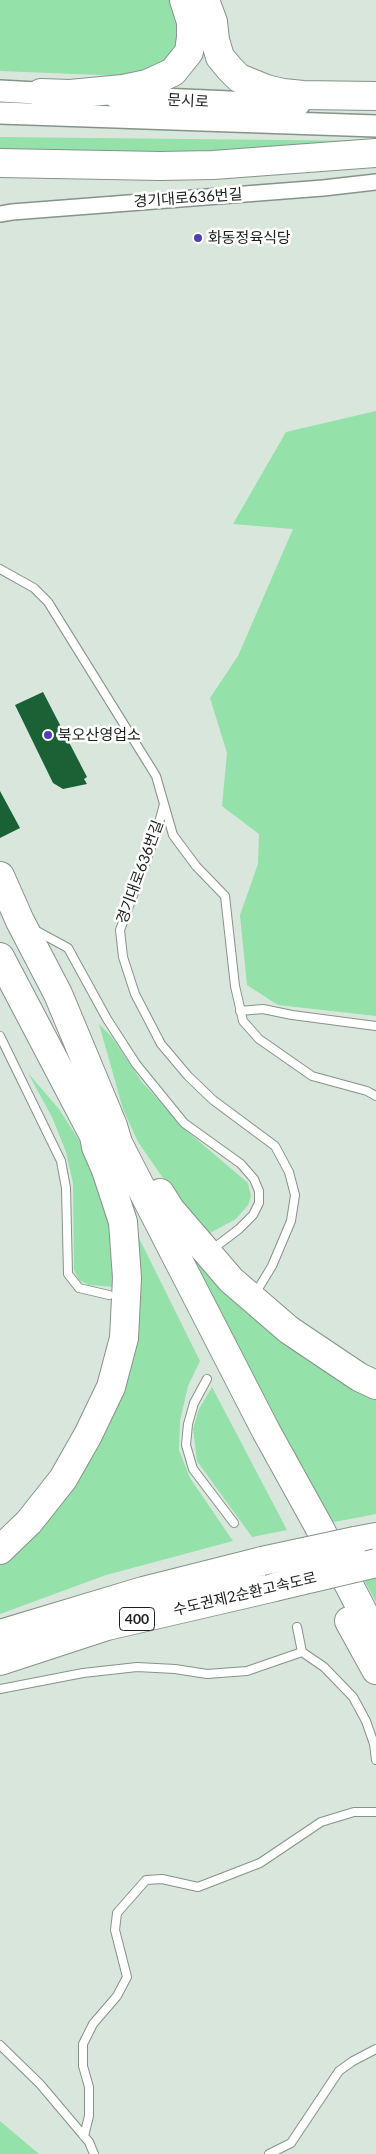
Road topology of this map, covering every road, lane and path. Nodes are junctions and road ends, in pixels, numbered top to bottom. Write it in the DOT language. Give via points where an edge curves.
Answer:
graph roads {
  1 [pos="184,0"];
  2 [pos="205,0"];
  3 [pos="0,91"];
  4 [pos="41,94"];
  5 [pos="376,96"];
  6 [pos="376,109"];
  7 [pos="0,113"];
  8 [pos="376,126"];
  9 [pos="376,153"];
  10 [pos="0,163"];
  11 [pos="376,182"];
  12 [pos="0,214"];
  13 [pos="0,569"];
  14 [pos="164,802"];
  15 [pos="0,876"];
  16 [pos="20,921"];
  17 [pos="1,965"];
  18 [pos="240,1011"];
  19 [pos="376,1026"];
  20 [pos="0,1036"];
  21 [pos="376,1096"];
  22 [pos="104,1131"];
  23 [pos="218,1245"];
  24 [pos="258,1289"];
  25 [pos="109,1295"];
  26 [pos="207,1379"];
  27 [pos="376,1385"];
  28 [pos="234,1524"];
  29 [pos="366,1539"];
  30 [pos="0,1550"];
  31 [pos="376,1563"];
  32 [pos="297,1627"];
  33 [pos="0,1634"];
  34 [pos="376,1637"];
  35 [pos="302,1652"];
  36 [pos="0,1661"];
  37 [pos="376,1670"];
  38 [pos="0,1689"];
  39 [pos="376,1760"];
  40 [pos="376,1812"];
  41 [pos="0,2046"];
  42 [pos="376,2049"];
  43 [pos="84,2136"];
  44 [pos="94,2154"];
  45 [pos="269,2154"];
  1 -- 4 [label="highway" via="192,37 189,52 173,72 147,84 123,89"];
  2 -- 5 [label="highway" via="220,57 240,78 266,89 303,96"];
  3 -- 4 [label="street, 문시로"];
  4 -- 6 [label="street, 문시로"];
  7 -- 8 [label="street, 문시로"];
  9 -- 10 [label="highway" via="204,166"];
  11 -- 12 [label="street, 경기대로636번길"];
  13 -- 14 [label="lane, 경기대로636번길" via="34,588 48,602 156,776"];
  14 -- 18 [label="lane, 경기대로636번길" via="174,835 196,866 225,896"];
  14 -- 24 [label="lane, 경기대로636번길" via="156,834 120,930 123,957 135,994 161,1044 213,1100 275,1146 289,1172 295,1195 291,1221 272,1266"];
  15 -- 16 [label="highway"];
  16 -- 22 [label="highway" via="58,994"];
  16 -- 23 [label="lane" via="68,948 106,1019 136,1064 184,1123 241,1164 254,1178 260,1191 260,1203 240,1229"];
  17 -- 22 [label="highway"];
  18 -- 19 [label="lane" via="263,1009"];
  18 -- 21 [label="lane, 경기대로636번길" via="243,1021 259,1039 312,1076"];
  20 -- 25 [label="lane" via="61,1161 66,1188 68,1274 79,1288"];
  22 -- 27 [label="highway" via="125,1138 170,1208 231,1280 289,1330"];
  22 -- 30 [label="highway" via="96,1147 122,1222 127,1278 124,1338 111,1387 63,1479 29,1522"];
  22 -- 34 [label="highway" via="118,1143"];
  22 -- 37 [label="highway" via="104,1144"];
  26 -- 28 [label="lane" via="194,1403 186,1445 194,1468"];
  29 -- 33 [label="highway, 수도권제2순환고속도로 / 400, bridge" via="143,1591"];
  31 -- 36 [label="highway, 수도권제2순환고속도로 / 400, bridge" via="107,1626"];
  32 -- 35 [label="lane"];
  35 -- 38 [label="lane" via="247,1671 207,1674 137,1667 83,1673"];
  35 -- 39 [label="lane" via="324,1667 353,1697 366,1721"];
  40 -- 43 [label="lane" via="354,1812 321,1822 260,1863 198,1888 162,1879 146,1880 117,1913 115,1930 127,1977 117,1996 93,2024 83,2044 83,2066 89,2087 89,2116"];
  41 -- 43 [label="lane" via="40,2084"];
  42 -- 45 [label="lane" via="339,2072 291,2143"];
  43 -- 44 [label="lane"];
}
